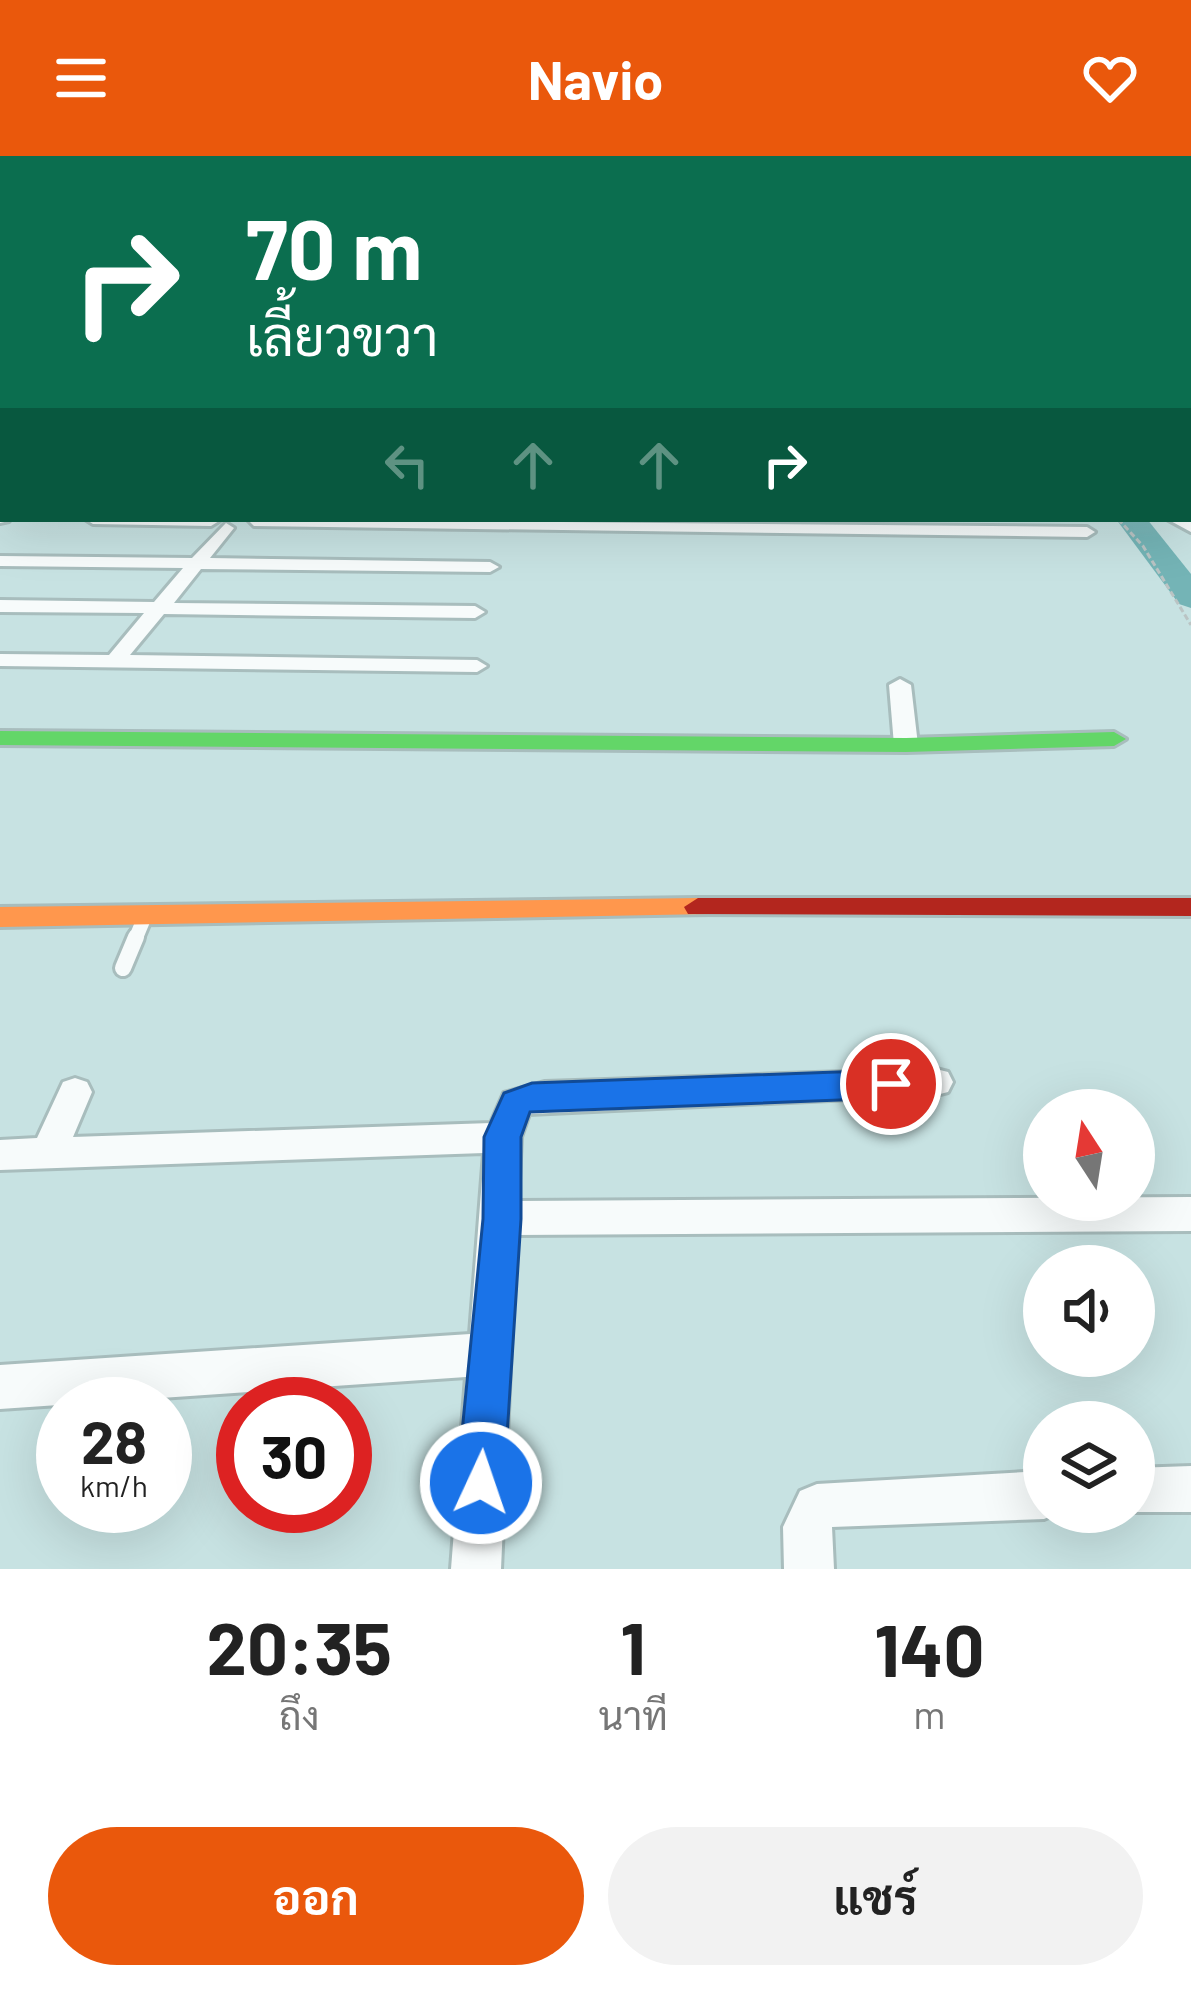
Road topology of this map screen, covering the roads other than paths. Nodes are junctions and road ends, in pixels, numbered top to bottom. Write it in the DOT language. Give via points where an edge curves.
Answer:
graph roads {
  1 [pos="217,522"];
  2 [pos="562,522"];
  3 [pos="716,523"];
  4 [pos="1087,532"];
  5 [pos="0,561"];
  6 [pos="194,564"];
  7 [pos="490,567"];
  8 [pos="0,606"];
  9 [pos="156,608"];
  10 [pos="475,612"];
  11 [pos="0,660"];
  12 [pos="116,661"];
  13 [pos="477,666"];
  14 [pos="901,685"];
  15 [pos="0,738"];
  16 [pos="1114,739"];
  17 [pos="906,746"];
  18 [pos="1191,907"];
  19 [pos="145,916"];
  20 [pos="0,917"];
  21 [pos="123,968"];
  22 [pos="936,1082"];
  23 [pos="75,1093"];
  24 [pos="502,1137"];
  25 [pos="48,1154"];
  26 [pos="0,1155"];
  27 [pos="1191,1214"];
  28 [pos="502,1219"];
  29 [pos="488,1354"];
  30 [pos="0,1387"];
  31 [pos="1191,1489"];
  32 [pos="1155,1490"];
  33 [pos="1023,1496"];
  34 [pos="476,1569"];
  35 [pos="809,1569"];
  1 -- 6 [label="street"];
  2 -- 3 [label="street"];
  3 -- 4 [label="street"];
  5 -- 6 [label="street"];
  6 -- 7 [label="street"];
  6 -- 9 [label="street"];
  8 -- 9 [label="street"];
  9 -- 10 [label="street"];
  9 -- 12 [label="street"];
  11 -- 12 [label="street"];
  12 -- 13 [label="street"];
  14 -- 17 [label="street"];
  15 -- 17 [label="street"];
  16 -- 17 [label="street"];
  18 -- 19 [label="street"];
  19 -- 20 [label="street"];
  19 -- 21 [label="lane"];
  22 -- 24 [label="street" via="532,1096 516,1103"];
  23 -- 25 [label="street"];
  24 -- 25 [label="street"];
  24 -- 28 [label="street"];
  25 -- 26 [label="street"];
  27 -- 28 [label="street"];
  28 -- 29 [label="street"];
  29 -- 30 [label="street"];
  29 -- 34 [label="street"];
  31 -- 32 [label="street"];
  33 -- 35 [label="street" via="828,1504 807,1527"];
}
